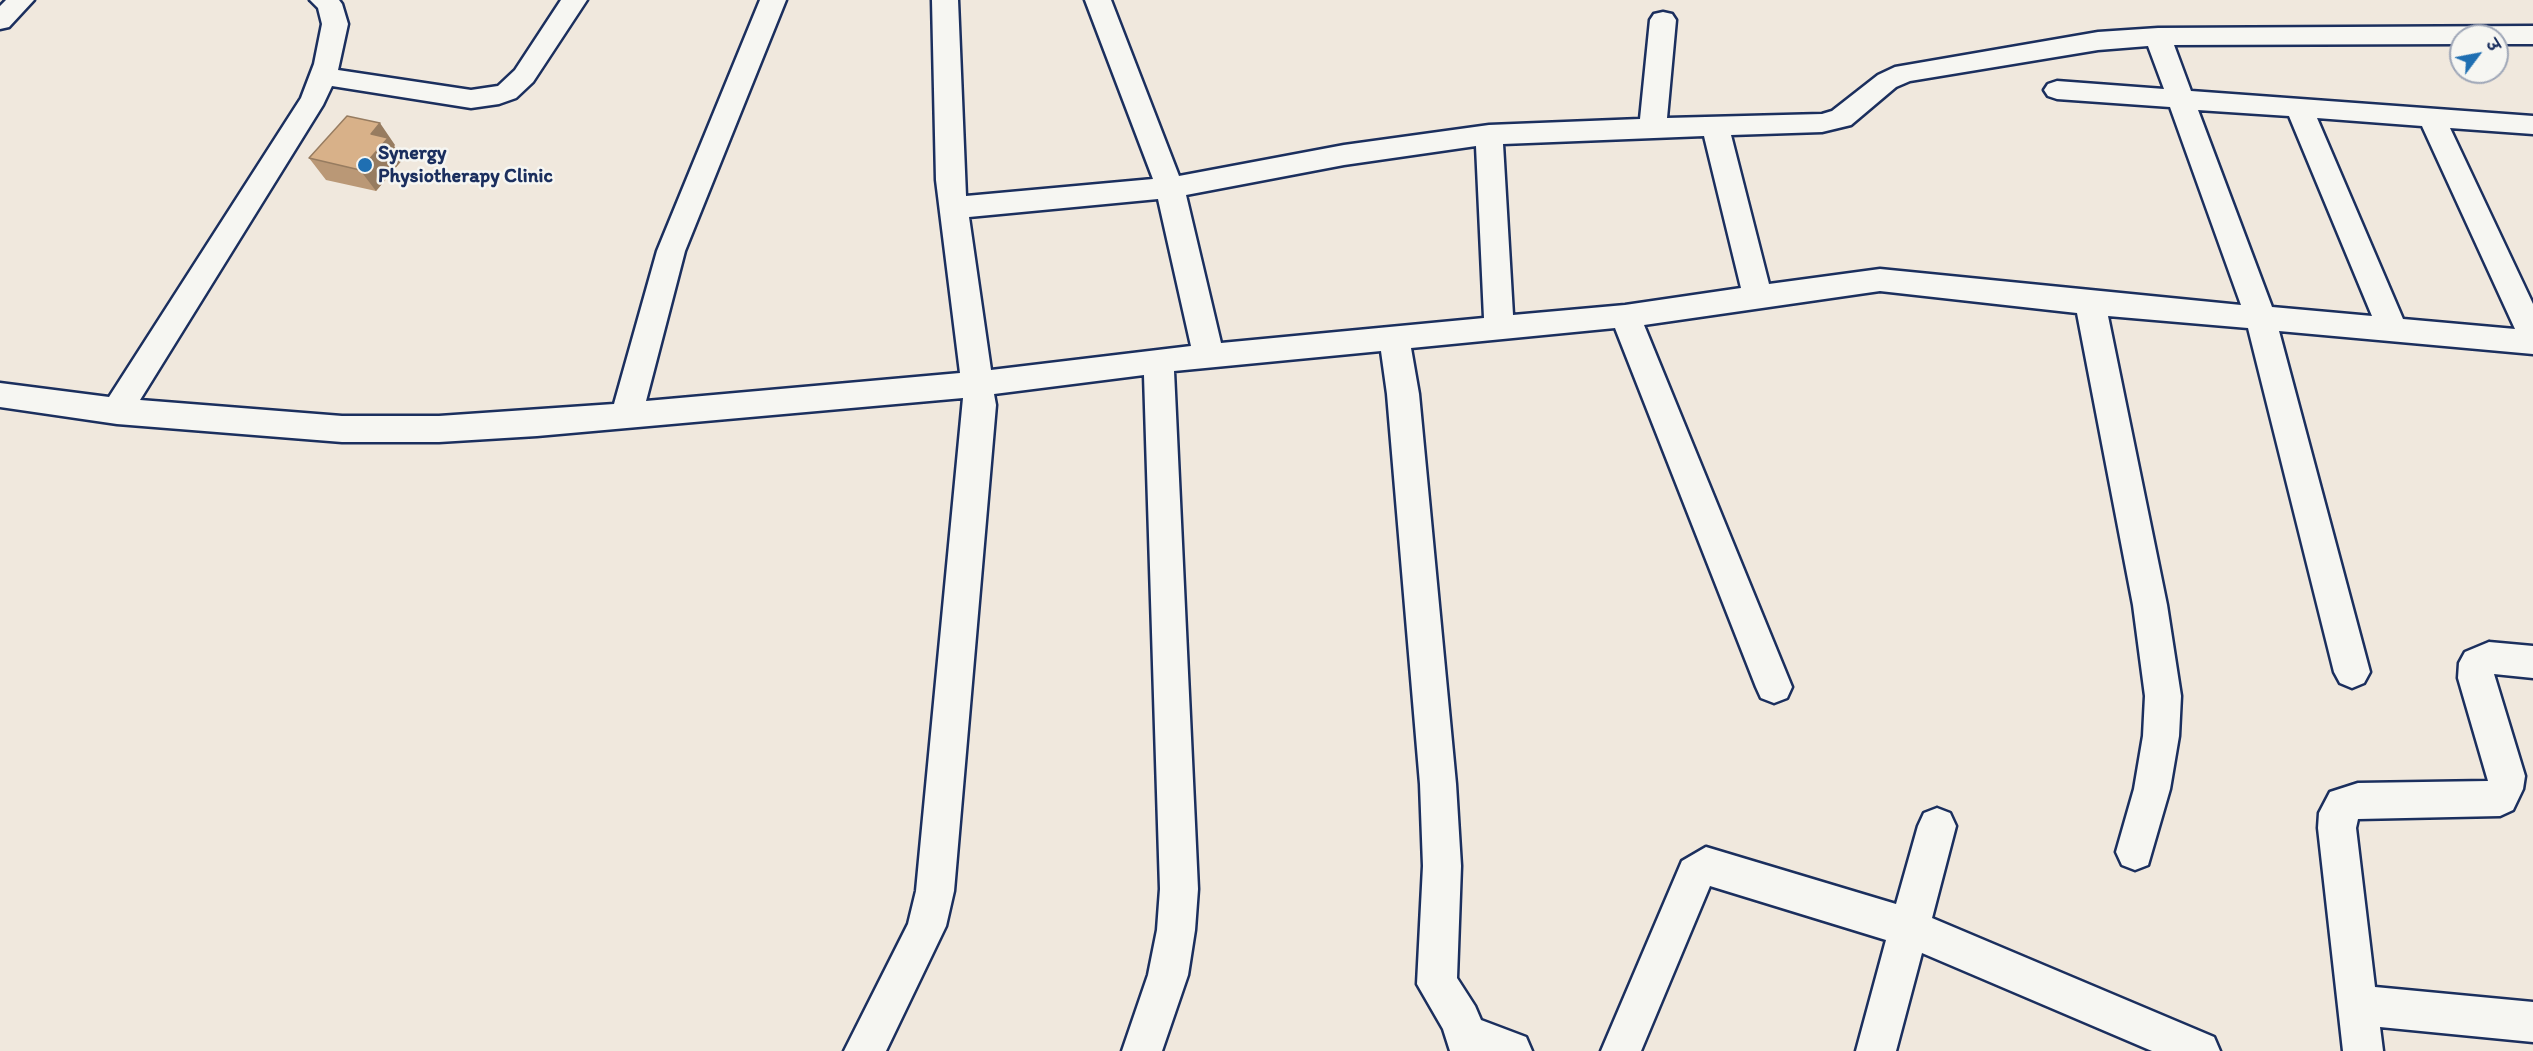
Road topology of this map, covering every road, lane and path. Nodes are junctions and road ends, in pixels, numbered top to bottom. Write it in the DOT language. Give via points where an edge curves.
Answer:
graph roads {
  1 [pos="21,0"];
  2 [pos="323,0"];
  3 [pos="574,0"];
  4 [pos="773,0"];
  5 [pos="945,0"];
  6 [pos="1098,0"];
  7 [pos="1663,20"];
  8 [pos="0,21"];
  9 [pos="2533,35"];
  10 [pos="2158,37"];
  11 [pos="322,76"];
  12 [pos="2057,90"];
  13 [pos="2182,99"];
  14 [pos="2299,107"];
  15 [pos="2431,117"];
  16 [pos="2533,124"];
  17 [pos="1715,126"];
  18 [pos="1653,128"];
  19 [pos="1489,135"];
  20 [pos="1170,188"];
  21 [pos="953,208"];
  22 [pos="1758,298"];
  23 [pos="2090,303"];
  24 [pos="1625,316"];
  25 [pos="2260,319"];
  26 [pos="1499,328"];
  27 [pos="2393,330"];
  28 [pos="2533,336"];
  29 [pos="1394,339"];
  30 [pos="2533,342"];
  31 [pos="1209,357"];
  32 [pos="1160,381"];
  33 [pos="5,403"];
  34 [pos="979,406"];
  35 [pos="117,411"];
  36 [pos="627,415"];
  37 [pos="2533,662"];
  38 [pos="2352,672"];
  39 [pos="1774,687"];
  40 [pos="1937,826"];
  41 [pos="2135,852"];
  42 [pos="1910,928"];
  43 [pos="2357,1005"];
  44 [pos="2533,1022"];
  45 [pos="1469,1043"];
  46 [pos="864,1051"];
  47 [pos="1142,1051"];
  48 [pos="1512,1051"];
  49 [pos="1621,1051"];
  50 [pos="1876,1051"];
  51 [pos="2200,1051"];
  52 [pos="2363,1051"];
  1 -- 8 [label="street"];
  2 -- 11 [label="street" via="329,4 335,24"];
  3 -- 11 [label="street" via="524,76 507,92 490,98 471,99"];
  4 -- 36 [label="street" via="671,250"];
  5 -- 21 [label="street"];
  6 -- 20 [label="street"];
  7 -- 18 [label="street"];
  9 -- 10 [label="street"];
  10 -- 13 [label="street"];
  10 -- 17 [label="street" via="2065,45 1904,73 1887,81 1840,118 1822,123"];
  11 -- 35 [label="street" via="314,99"];
  12 -- 13 [label="street"];
  13 -- 14 [label="street"];
  13 -- 25 [label="street"];
  14 -- 15 [label="street"];
  14 -- 27 [label="street"];
  15 -- 16 [label="street"];
  15 -- 28 [label="street"];
  17 -- 18 [label="street"];
  17 -- 22 [label="street"];
  18 -- 19 [label="street"];
  19 -- 20 [label="street" via="1344,155"];
  19 -- 26 [label="street"];
  20 -- 21 [label="street"];
  20 -- 31 [label="street"];
  21 -- 34 [label="street"];
  22 -- 23 [label="street" via="1880,280"];
  22 -- 24 [label="street"];
  23 -- 25 [label="street"];
  23 -- 41 [label="street" via="2150,605 2163,696 2156,768"];
  24 -- 26 [label="street"];
  24 -- 39 [label="street"];
  25 -- 27 [label="street"];
  25 -- 38 [label="street"];
  26 -- 29 [label="street"];
  27 -- 30 [label="street"];
  29 -- 31 [label="street"];
  29 -- 45 [label="street" via="1403,394 1438,784 1442,866 1437,984 1461,1020"];
  31 -- 32 [label="street"];
  32 -- 34 [label="street"];
  32 -- 47 [label="street" via="1179,889 1168,975"];
  33 -- 35 [label="street"];
  34 -- 36 [label="street"];
  34 -- 46 [label="street" via="931,908"];
  35 -- 36 [label="street" via="342,429 439,429"];
  37 -- 43 [label="street" via="2489,658 2477,663 2476,678 2507,776 2500,798 2358,801 2343,805 2338,813"];
  40 -- 42 [label="street"];
  42 -- 49 [label="street" via="1706,866 1695,874"];
  42 -- 50 [label="street"];
  42 -- 51 [label="street"];
  43 -- 44 [label="street"];
  43 -- 52 [label="street"];
  45 -- 48 [label="street"];
}
